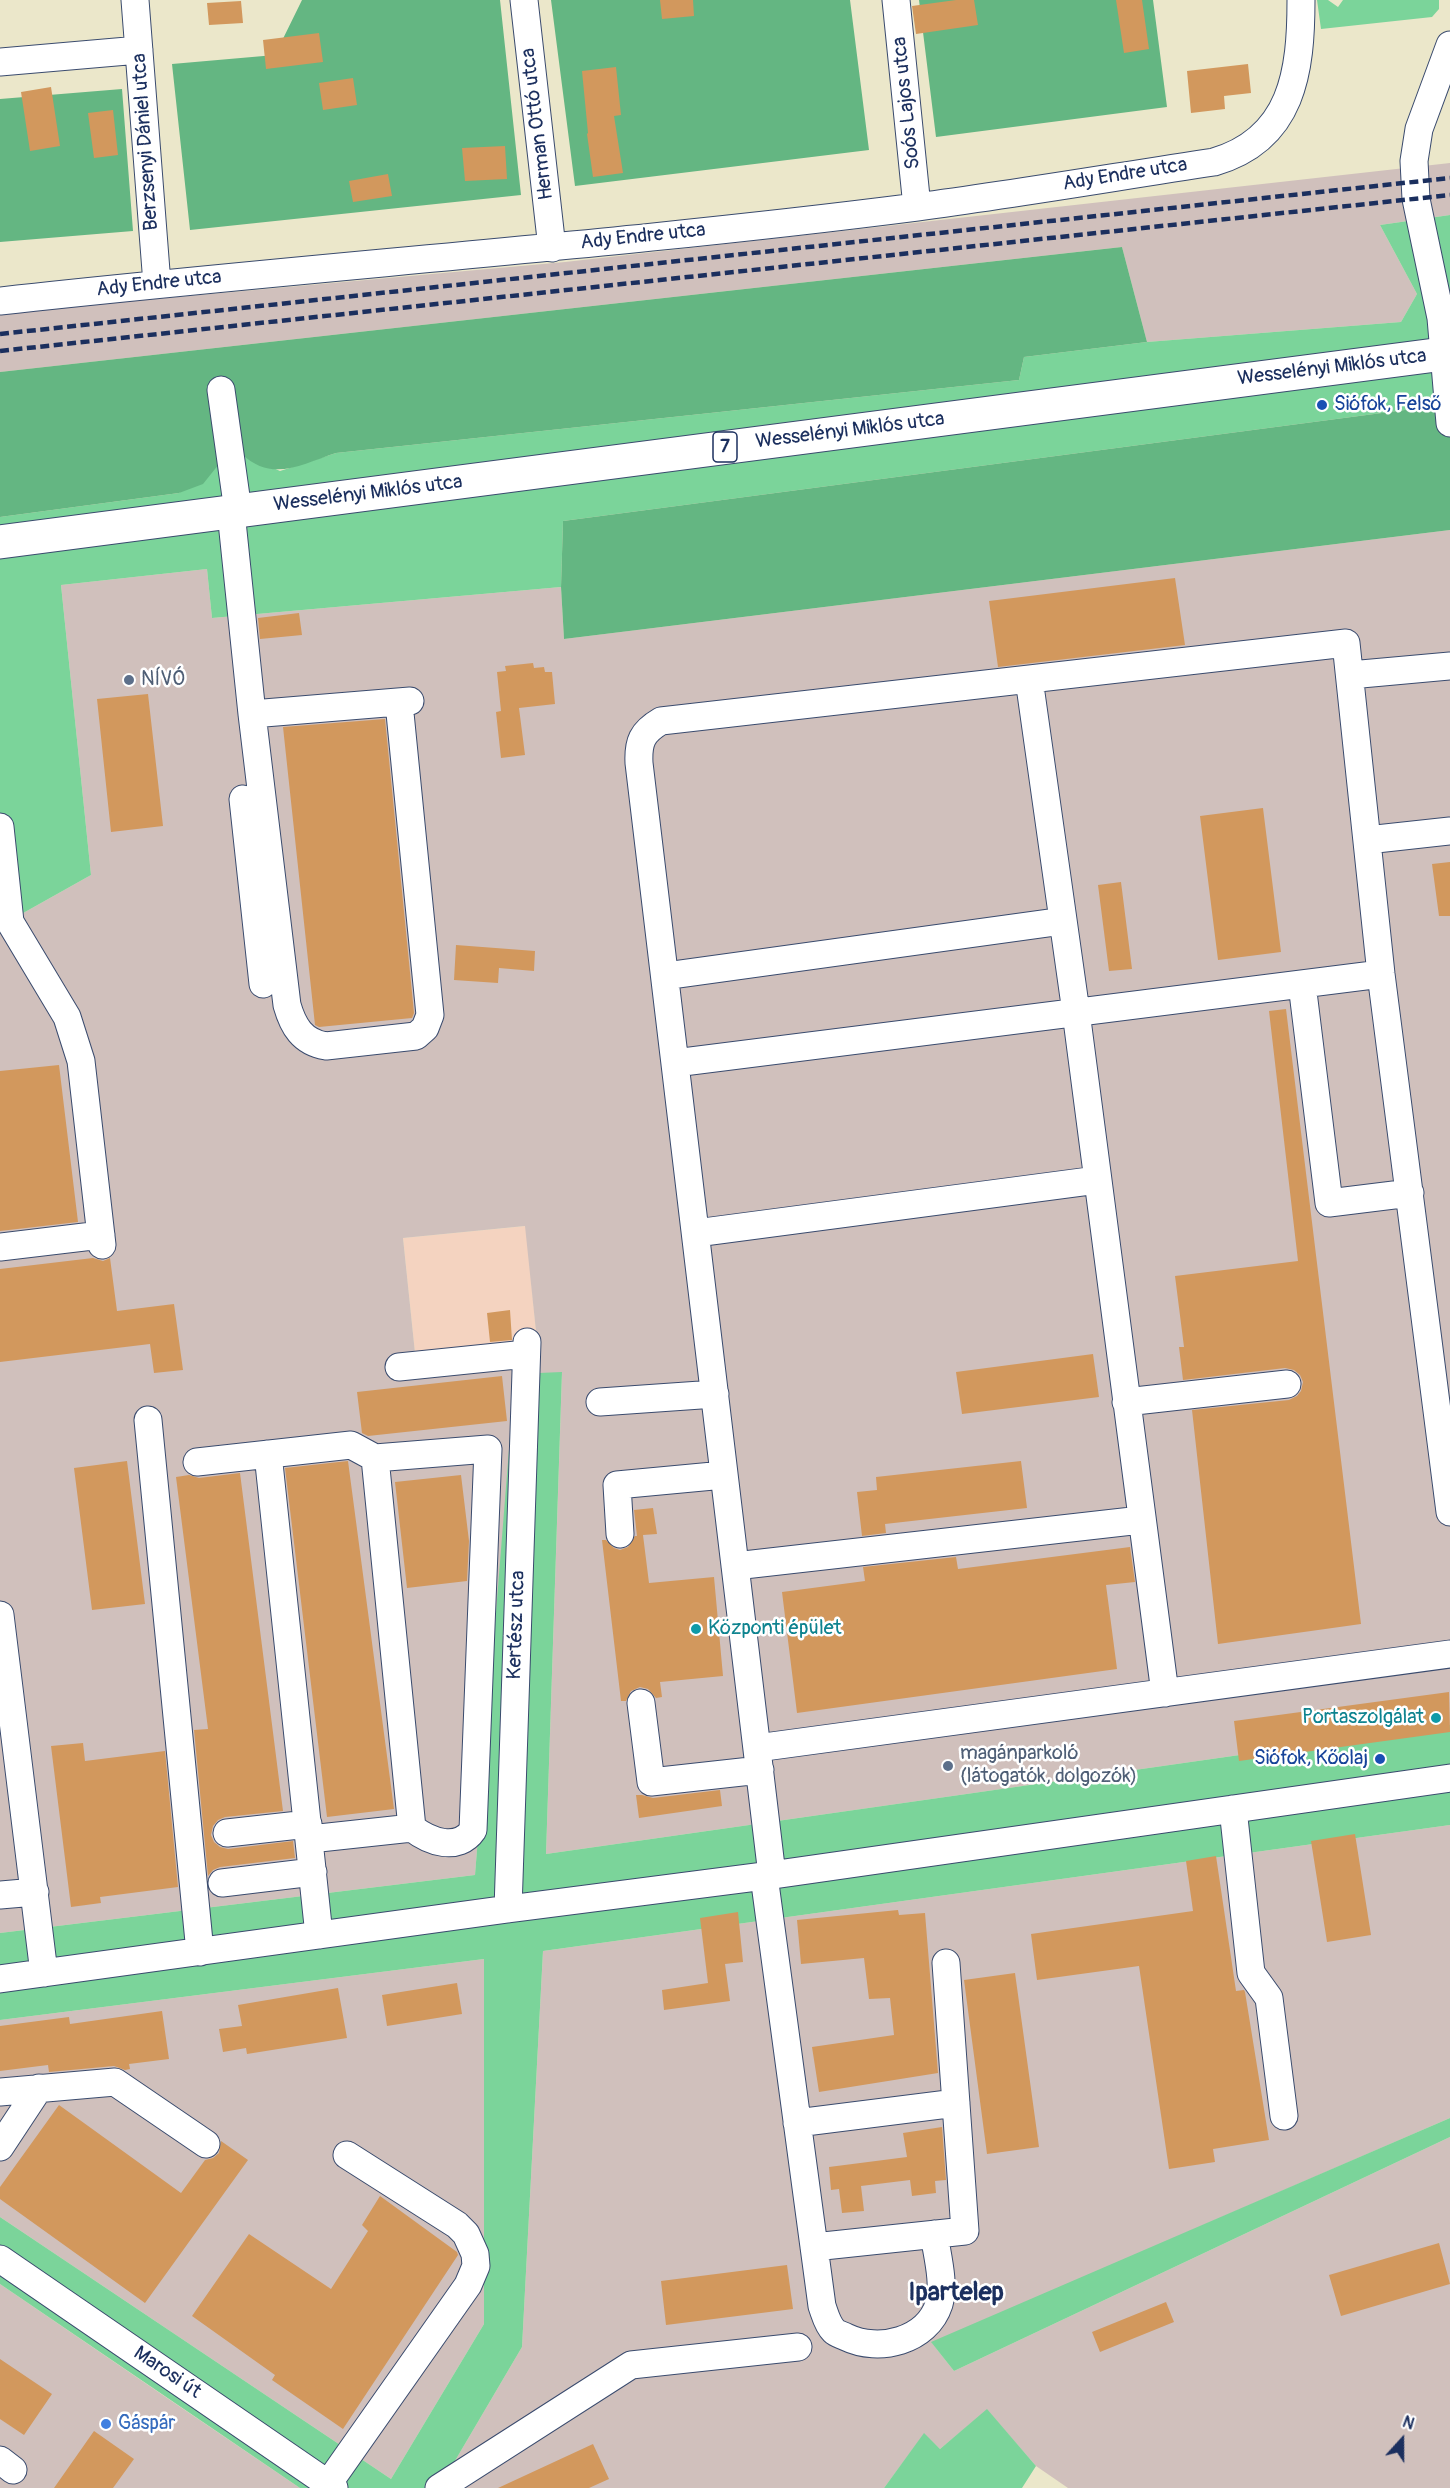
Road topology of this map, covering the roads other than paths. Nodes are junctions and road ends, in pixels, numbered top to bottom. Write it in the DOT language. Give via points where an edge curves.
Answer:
graph roads {
  1 [pos="135,0"];
  2 [pos="524,0"];
  3 [pos="897,0"];
  4 [pos="1300,0"];
  5 [pos="139,50"];
  6 [pos="1449,59"];
  7 [pos="0,62"];
  8 [pos="1439,103"];
  9 [pos="917,207"];
  10 [pos="552,248"];
  11 [pos="157,284"];
  12 [pos="0,302"];
  13 [pos="1447,353"];
  14 [pos="221,390"];
  15 [pos="1450,423"];
  16 [pos="235,512"];
  17 [pos="0,542"];
  18 [pos="1450,666"];
  19 [pos="1350,675"];
  20 [pos="1029,680"];
  21 [pos="249,684"];
  22 [pos="252,714"];
  23 [pos="0,827"];
  24 [pos="1450,831"];
  25 [pos="1367,840"];
  26 [pos="1063,921"];
  27 [pos="8,934"];
  28 [pos="1381,974"];
  29 [pos="665,976"];
  30 [pos="263,984"];
  31 [pos="1302,984"];
  32 [pos="1076,1012"];
  33 [pos="675,1063"];
  34 [pos="1097,1180"];
  35 [pos="1410,1193"];
  36 [pos="696,1233"];
  37 [pos="0,1247"];
  38 [pos="399,1366"];
  39 [pos="1287,1384"];
  40 [pos="715,1394"];
  41 [pos="600,1402"];
  42 [pos="1126,1402"];
  43 [pos="148,1420"];
  44 [pos="268,1454"];
  45 [pos="375,1458"];
  46 [pos="197,1462"];
  47 [pos="724,1475"];
  48 [pos="1450,1512"];
  49 [pos="1141,1520"];
  50 [pos="620,1534"];
  51 [pos="735,1566"];
  52 [pos="0,1615"];
  53 [pos="1450,1654"];
  54 [pos="1165,1693"];
  55 [pos="641,1702"];
  56 [pos="758,1759"];
  57 [pos="1450,1778"];
  58 [pos="12,1803"];
  59 [pos="1233,1809"];
  60 [pos="412,1828"];
  61 [pos="309,1832"];
  62 [pos="227,1833"];
  63 [pos="313,1872"];
  64 [pos="768,1875"];
  65 [pos="222,1883"];
  66 [pos="35,1892"];
  67 [pos="0,1896"];
  68 [pos="508,1908"];
  69 [pos="319,1935"];
  70 [pos="201,1952"];
  71 [pos="945,1963"];
  72 [pos="44,1973"];
  73 [pos="0,1979"];
  74 [pos="39,2088"];
  75 [pos="0,2092"];
  76 [pos="956,2103"];
  77 [pos="1284,2116"];
  78 [pos="797,2123"];
  79 [pos="207,2144"];
  80 [pos="0,2147"];
  81 [pos="347,2154"];
  82 [pos="934,2234"];
  83 [pos="814,2247"];
  84 [pos="0,2259"];
  85 [pos="798,2347"];
  86 [pos="297,2478"];
  87 [pos="331,2486"];
  88 [pos="439,2488"];
  1 -- 5 [label="street, Berzsenyi Dániel utca"];
  2 -- 10 [label="street, Herman Ottó utca"];
  3 -- 9 [label="street, Soós Lajos utca"];
  4 -- 9 [label="street, Ady Endre utca" via="1301,42 1291,87 1272,126 1248,149 1214,162"];
  5 -- 7 [label="street"];
  5 -- 11 [label="street, Berzsenyi Dániel utca"];
  6 -- 8 [label="street"];
  8 -- 13 [label="street" via="1416,145 1413,160"];
  9 -- 10 [label="street, Ady Endre utca"];
  10 -- 11 [label="street, Ady Endre utca"];
  11 -- 12 [label="street, Ady Endre utca"];
  13 -- 15 [label="street"];
  13 -- 16 [label="main road, Wesselényi Miklós utca / 7"];
  14 -- 16 [label="street"];
  16 -- 17 [label="main road, Wesselényi Miklós utca / 7"];
  16 -- 21 [label="street"];
  18 -- 19 [label="street"];
  19 -- 20 [label="street" via="1346,643"];
  19 -- 25 [label="street"];
  20 -- 26 [label="street"];
  20 -- 29 [label="street" via="661,721 650,728 638,747"];
  21 -- 22 [label="street"];
  21 -- 30 [label="street" via="235,717"];
  22 -- 22 [label="street" via="287,1005 296,1028 316,1044 326,1046 416,1036 425,1028 430,1015 404,702"];
  23 -- 27 [label="street"];
  24 -- 25 [label="street"];
  25 -- 28 [label="street"];
  26 -- 29 [label="street"];
  26 -- 32 [label="street"];
  27 -- 37 [label="street" via="67,1017 81,1061 102,1240"];
  28 -- 31 [label="street"];
  28 -- 35 [label="street"];
  29 -- 33 [label="street"];
  31 -- 32 [label="street"];
  31 -- 35 [label="street" via="1329,1203"];
  32 -- 33 [label="street"];
  32 -- 34 [label="street"];
  33 -- 36 [label="street"];
  34 -- 36 [label="street"];
  34 -- 42 [label="street"];
  35 -- 48 [label="street"];
  36 -- 40 [label="street"];
  38 -- 68 [label="street, Kertész utca" via="526,1348"];
  39 -- 42 [label="street"];
  40 -- 41 [label="street"];
  40 -- 47 [label="street"];
  42 -- 49 [label="street"];
  43 -- 70 [label="street"];
  44 -- 45 [label="street" via="351,1445"];
  44 -- 46 [label="street"];
  44 -- 61 [label="street"];
  45 -- 60 [label="street"];
  45 -- 60 [label="street" via="488,1449 473,1830 462,1841 450,1843 424,1838"];
  47 -- 50 [label="street" via="617,1485"];
  47 -- 51 [label="street"];
  49 -- 51 [label="street"];
  49 -- 54 [label="street"];
  51 -- 56 [label="street"];
  52 -- 58 [label="street"];
  53 -- 54 [label="street"];
  54 -- 56 [label="street"];
  55 -- 56 [label="street" via="651,1782"];
  56 -- 64 [label="street"];
  57 -- 59 [label="street"];
  58 -- 66 [label="street"];
  59 -- 64 [label="street"];
  59 -- 77 [label="street" via="1251,1973 1269,1998"];
  60 -- 61 [label="street"];
  61 -- 62 [label="street"];
  61 -- 63 [label="street"];
  63 -- 65 [label="street"];
  63 -- 69 [label="street"];
  64 -- 68 [label="street"];
  64 -- 78 [label="street"];
  66 -- 67 [label="street"];
  66 -- 72 [label="street"];
  68 -- 69 [label="street"];
  69 -- 70 [label="street"];
  70 -- 72 [label="street"];
  71 -- 76 [label="street"];
  72 -- 73 [label="street"];
  74 -- 75 [label="street"];
  74 -- 79 [label="street" via="115,2082"];
  74 -- 80 [label="street"];
  76 -- 78 [label="street"];
  76 -- 82 [label="street" via="965,2231"];
  78 -- 83 [label="street"];
  81 -- 87 [label="street" via="457,2225 472,2244 476,2266 468,2286"];
  82 -- 83 [label="street"];
  82 -- 83 [label="street" via="941,2292 934,2315 919,2332 870,2345 834,2332 822,2306"];
  84 -- 86 [label="street, Marosi út"];
  85 -- 88 [label="street" via="631,2365"];
  86 -- 87 [label="street, Marosi út"];
}
